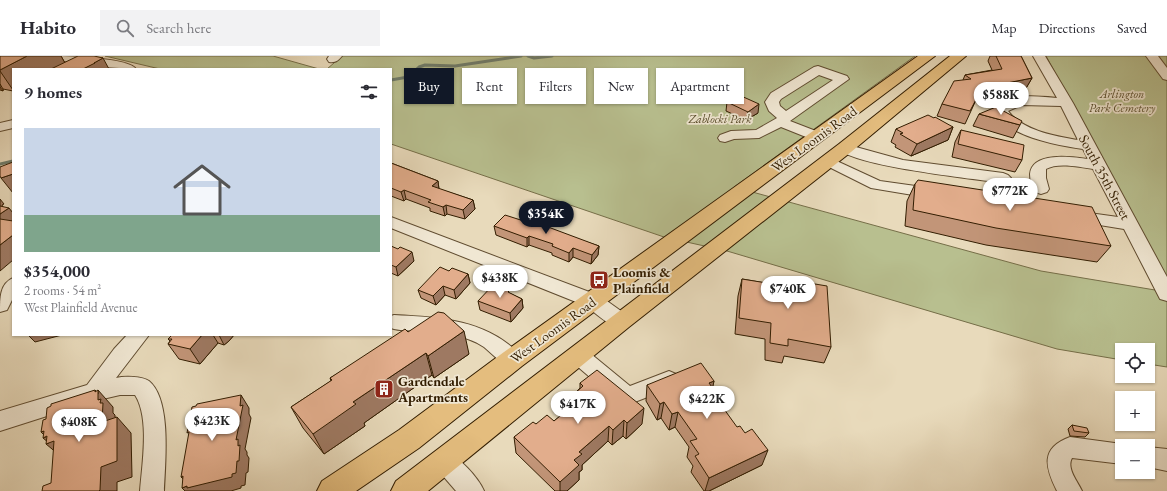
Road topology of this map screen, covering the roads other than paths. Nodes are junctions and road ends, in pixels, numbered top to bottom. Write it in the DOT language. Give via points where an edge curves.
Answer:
graph roads {
  1 [pos="59,56"];
  2 [pos="928,56"];
  3 [pos="959,56"];
  4 [pos="1152,56"];
  5 [pos="1041,57"];
  6 [pos="85,62"];
  7 [pos="70,68"];
  8 [pos="128,68"];
  9 [pos="1167,76"];
  10 [pos="1066,103"];
  11 [pos="783,120"];
  12 [pos="12,124"];
  13 [pos="0,127"];
  14 [pos="816,136"];
  15 [pos="725,138"];
  16 [pos="1089,146"];
  17 [pos="836,155"];
  18 [pos="1099,165"];
  19 [pos="1004,178"];
  20 [pos="1041,189"];
  21 [pos="953,197"];
  22 [pos="1061,214"];
  23 [pos="392,222"];
  24 [pos="1130,224"];
  25 [pos="1167,294"];
  26 [pos="593,301"];
  27 [pos="621,321"];
  28 [pos="394,322"];
  29 [pos="138,336"];
  30 [pos="578,354"];
  31 [pos="513,359"];
  32 [pos="677,377"];
  33 [pos="94,392"];
  34 [pos="0,421"];
  35 [pos="1115,453"];
  36 [pos="1155,458"];
  37 [pos="1167,460"];
  38 [pos="445,462"];
  39 [pos="152,491"];
  40 [pos="332,491"];
  41 [pos="406,491"];
  42 [pos="472,491"];
  43 [pos="1070,491"];
  1 -- 6 [label="street"];
  2 -- 14 [label="main road, West Loomis Road"];
  3 -- 17 [label="main road, West Loomis Road"];
  4 -- 9 [label="street"];
  5 -- 10 [label="street, South 35th Street"];
  6 -- 7 [label="street"];
  6 -- 8 [label="street" via="122,65"];
  10 -- 16 [label="street, South 35th Street"];
  10 -- 16 [label="street" via="1031,100 1007,105 1001,110 1005,118 1031,132 1060,142"];
  11 -- 11 [label="street" via="817,96 843,79 818,70 776,96 772,102"];
  11 -- 14 [label="street"];
  11 -- 15 [label="street" via="760,134 731,135"];
  12 -- 13 [label="street"];
  14 -- 17 [label="main road"];
  14 -- 26 [label="main road, West Loomis Road"];
  16 -- 18 [label="street, South 35th Street"];
  17 -- 19 [label="street" via="859,154 924,167"];
  17 -- 21 [label="street" via="876,185"];
  17 -- 27 [label="main road, West Loomis Road"];
  18 -- 20 [label="street" via="1064,162 1044,164 1040,167 1038,175"];
  18 -- 24 [label="street, South 35th Street"];
  22 -- 24 [label="street"];
  23 -- 26 [label="street"];
  24 -- 25 [label="street, South 35th Street"];
  26 -- 27 [label="street"];
  26 -- 31 [label="main road, West Loomis Road"];
  27 -- 30 [label="main road, West Loomis Road"];
  28 -- 31 [label="street" via="433,324 462,330 484,338"];
  29 -- 33 [label="street"];
  30 -- 32 [label="street" via="627,396"];
  30 -- 38 [label="main road, West Loomis Road"];
  31 -- 40 [label="main road, West Loomis Road" via="409,439"];
  33 -- 34 [label="street"];
  33 -- 39 [label="street" via="120,386 142,387 148,393 155,427"];
  35 -- 43 [label="street" via="1070,447 1064,449 1058,466 1062,479"];
  36 -- 37 [label="street"];
  38 -- 41 [label="main road, West Loomis Road"];
  38 -- 42 [label="street"];
}
